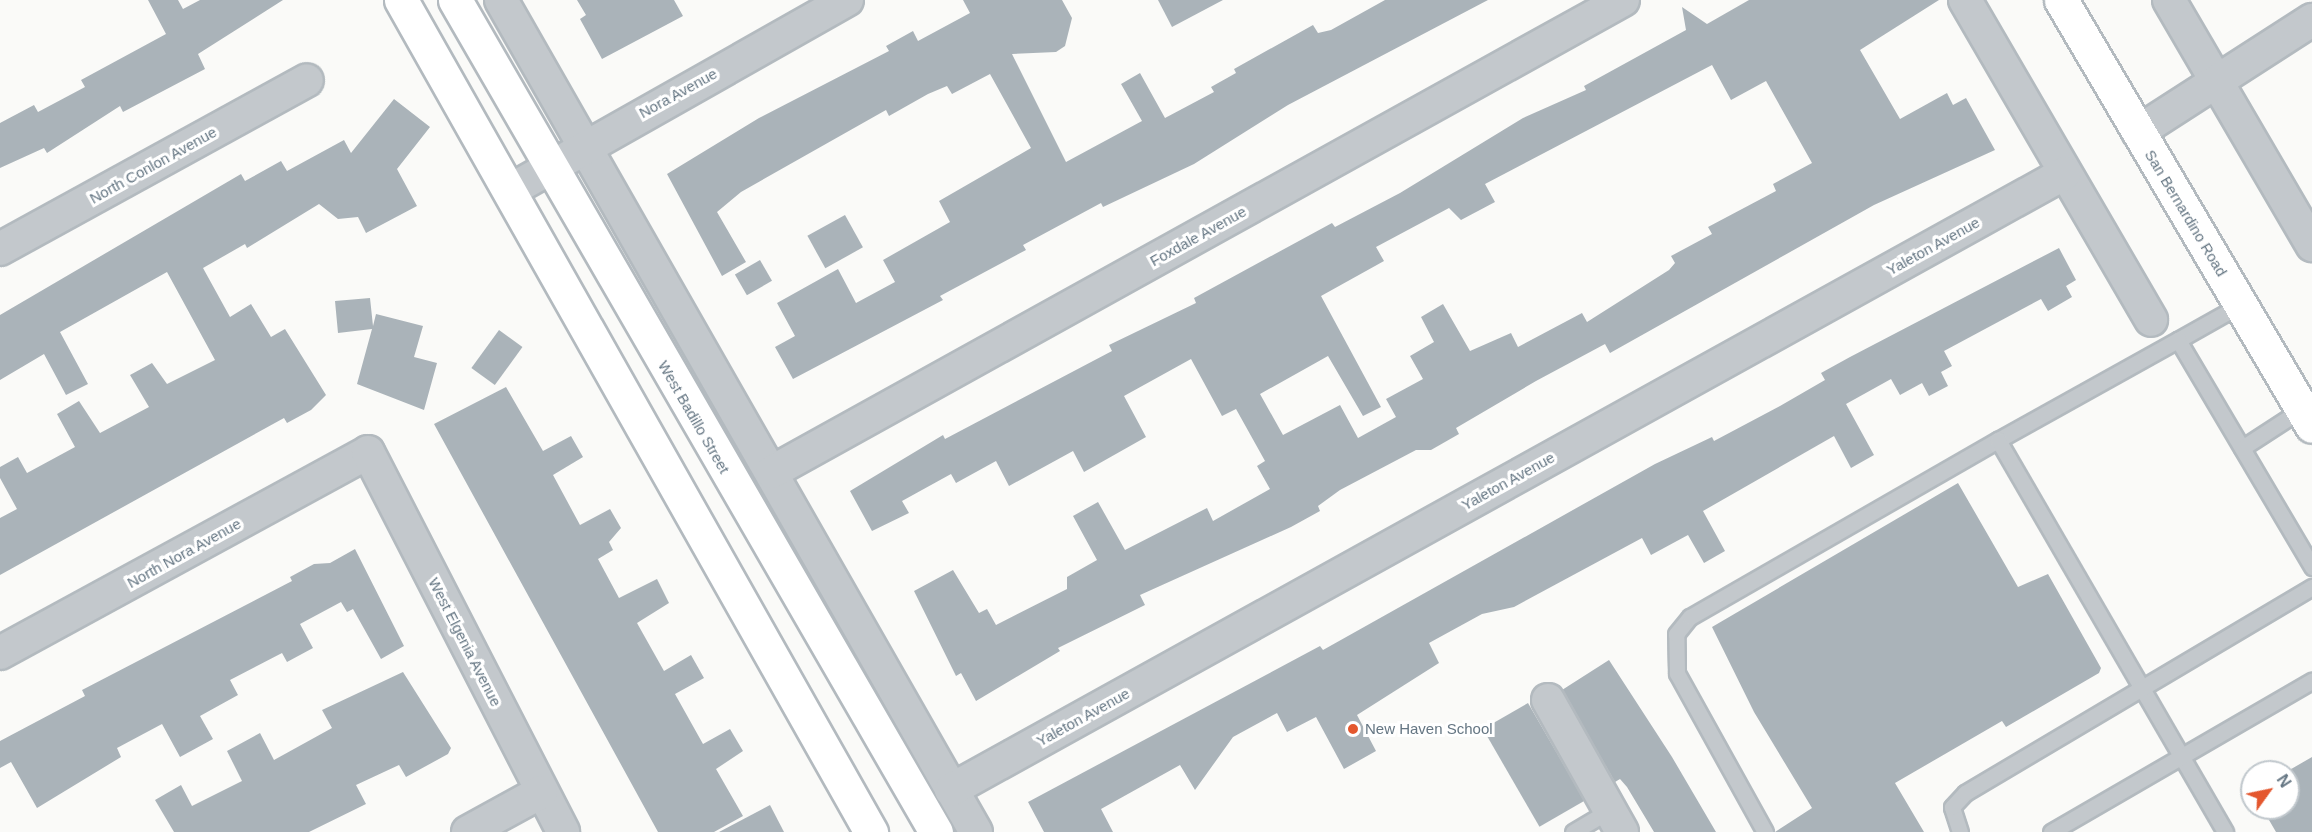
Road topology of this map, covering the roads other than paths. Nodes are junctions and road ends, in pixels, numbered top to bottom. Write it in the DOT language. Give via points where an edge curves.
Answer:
graph roads {
  1 [pos="400,0"];
  2 [pos="455,0"];
  3 [pos="501,0"];
  4 [pos="847,0"];
  5 [pos="1623,0"];
  6 [pos="1965,0"];
  7 [pos="2061,0"];
  8 [pos="2169,0"];
  9 [pos="2312,20"];
  10 [pos="307,80"];
  11 [pos="2217,82"];
  12 [pos="2138,132"];
  13 [pos="585,144"];
  14 [pos="550,167"];
  15 [pos="2065,173"];
  16 [pos="511,190"];
  17 [pos="2312,245"];
  18 [pos="0,249"];
  19 [pos="2240,305"];
  20 [pos="2151,320"];
  21 [pos="2178,340"];
  22 [pos="2307,417"];
  23 [pos="1998,440"];
  24 [pos="2242,448"];
  25 [pos="368,452"];
  26 [pos="772,472"];
  27 [pos="2312,567"];
  28 [pos="2312,587"];
  29 [pos="0,653"];
  30 [pos="2312,681"];
  31 [pos="2141,687"];
  32 [pos="1548,700"];
  33 [pos="2181,755"];
  34 [pos="951,790"];
  35 [pos="541,792"];
  36 [pos="1616,821"];
  37 [pos="468,832"];
  38 [pos="563,832"];
  39 [pos="871,832"];
  40 [pos="936,832"];
  41 [pos="976,832"];
  42 [pos="1573,832"];
  43 [pos="1765,832"];
  44 [pos="1960,832"];
  45 [pos="2051,832"];
  46 [pos="2225,832"];
  1 -- 16 [label="main road"];
  2 -- 14 [label="main road, West Badillo Street"];
  3 -- 13 [label="street"];
  4 -- 13 [label="street, Nora Avenue"];
  5 -- 26 [label="street, Foxdale Avenue"];
  6 -- 15 [label="street"];
  7 -- 12 [label="main road, San Bernardino Road"];
  8 -- 11 [label="street"];
  9 -- 11 [label="street"];
  10 -- 18 [label="street, North Conlon Avenue"];
  11 -- 12 [label="street"];
  11 -- 17 [label="street"];
  12 -- 19 [label="main road, San Bernardino Road"];
  13 -- 14 [label="street, Nora Avenue"];
  13 -- 26 [label="street"];
  14 -- 16 [label="street, Nora Avenue"];
  14 -- 40 [label="main road, West Badillo Street"];
  15 -- 20 [label="street"];
  15 -- 34 [label="street, Yaleton Avenue"];
  16 -- 39 [label="main road"];
  19 -- 21 [label="lane"];
  19 -- 22 [label="main road, San Bernardino Road"];
  21 -- 23 [label="lane"];
  21 -- 24 [label="lane"];
  22 -- 24 [label="lane"];
  23 -- 31 [label="lane"];
  23 -- 43 [label="lane" via="1690,617 1676,634 1677,673"];
  24 -- 27 [label="lane"];
  25 -- 29 [label="street, North Nora Avenue"];
  25 -- 35 [label="street, West Elgenia Avenue"];
  26 -- 34 [label="street"];
  28 -- 31 [label="lane"];
  30 -- 33 [label="lane"];
  31 -- 33 [label="lane"];
  31 -- 44 [label="lane" via="1965,793 1952,807"];
  32 -- 36 [label="street"];
  33 -- 45 [label="lane"];
  33 -- 46 [label="lane"];
  34 -- 41 [label="street"];
  35 -- 37 [label="street"];
  35 -- 38 [label="street, West Elgenia Avenue"];
  36 -- 42 [label="lane"];
}
